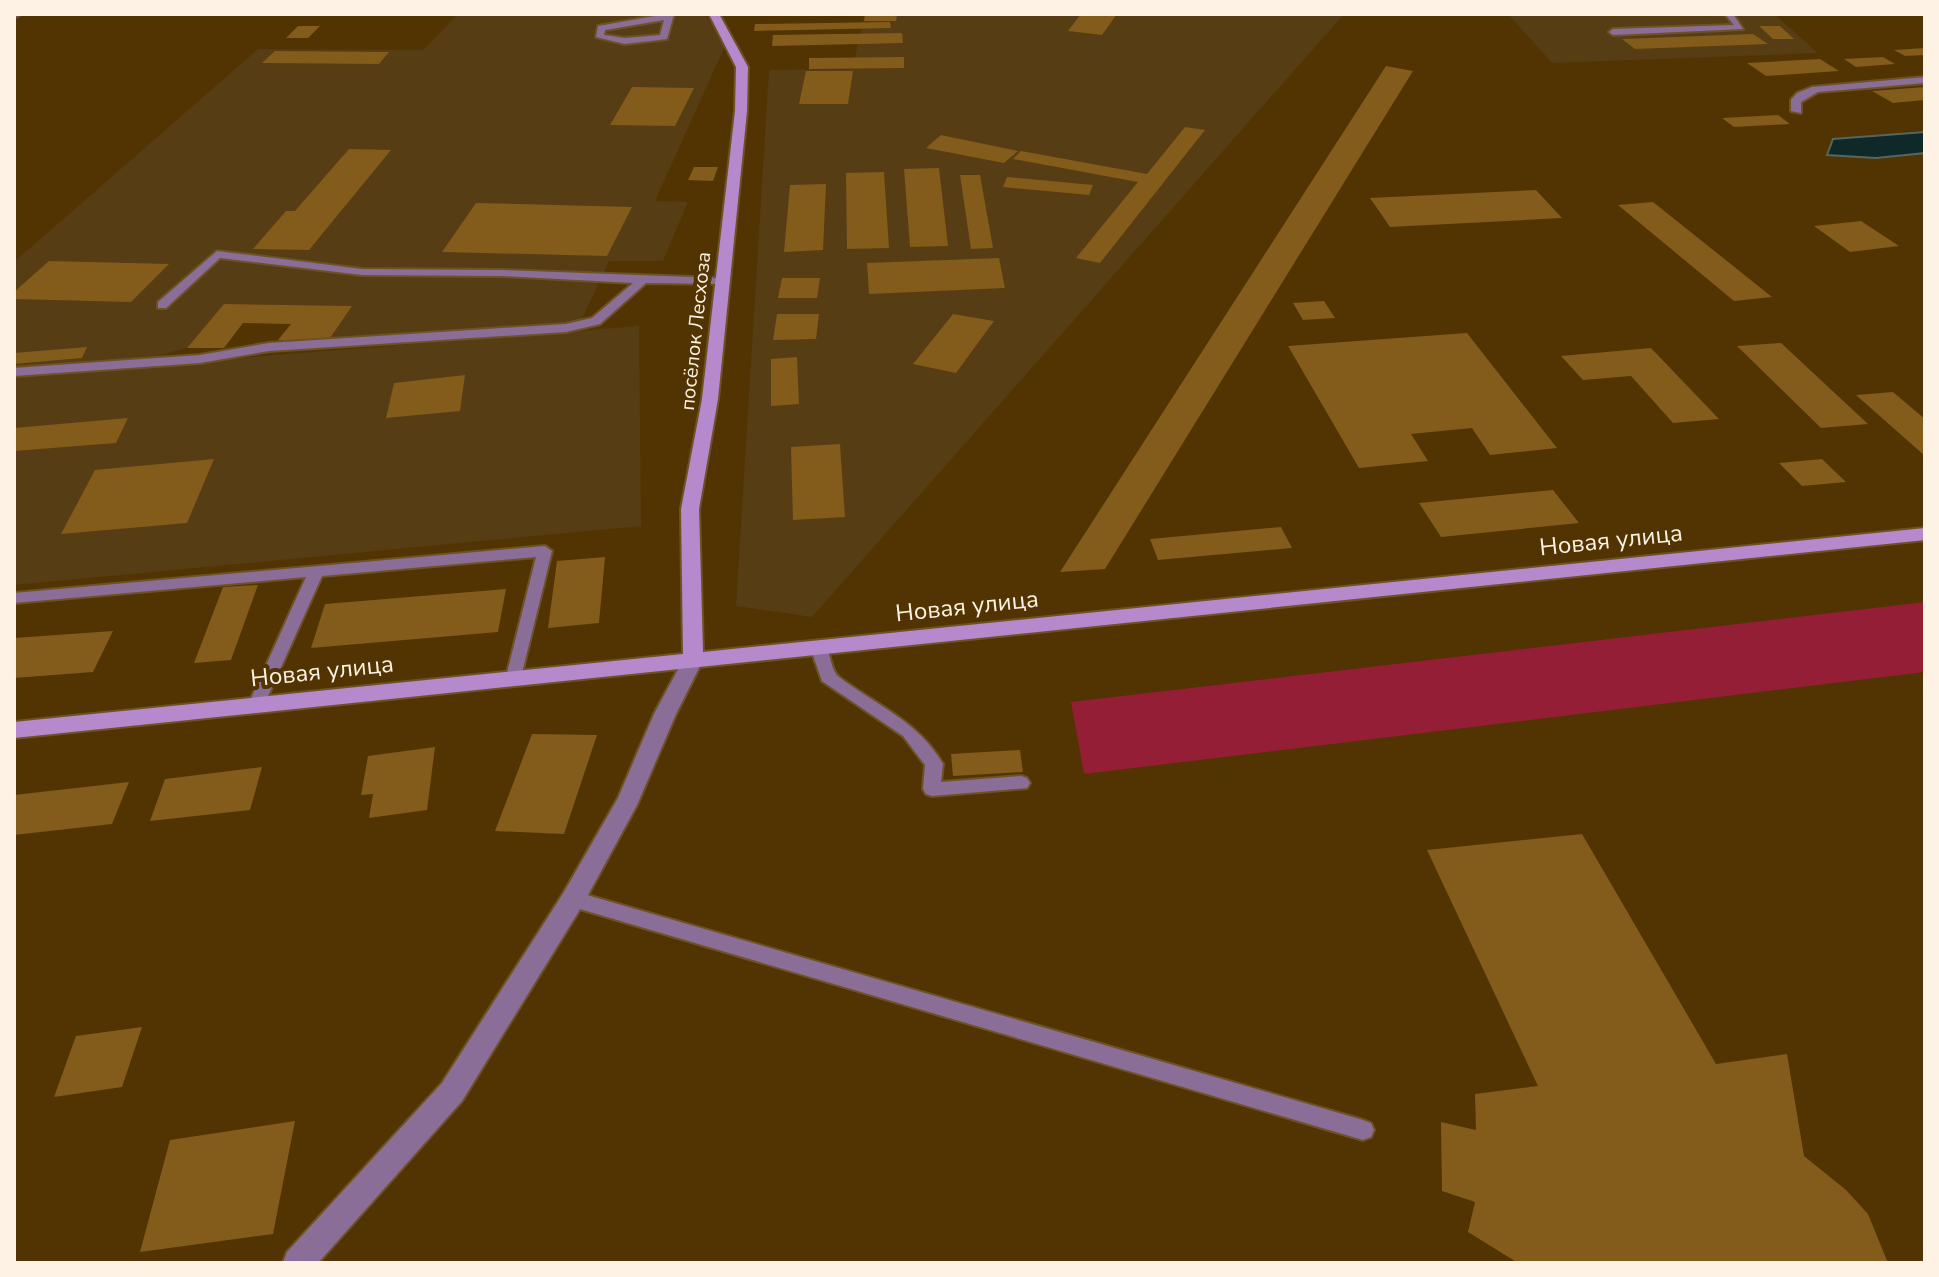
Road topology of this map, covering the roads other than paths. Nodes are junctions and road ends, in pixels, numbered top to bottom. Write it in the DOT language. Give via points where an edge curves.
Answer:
graph roads {
  1 [pos="714,14"];
  2 [pos="1729,14"];
  3 [pos="670,16"];
  4 [pos="1613,32"];
  5 [pos="1925,80"];
  6 [pos="1797,111"];
  7 [pos="643,280"];
  8 [pos="720,281"];
  9 [pos="162,305"];
  10 [pos="14,372"];
  11 [pos="1925,534"];
  12 [pos="316,571"];
  13 [pos="14,598"];
  14 [pos="818,647"];
  15 [pos="693,660"];
  16 [pos="514,677"];
  17 [pos="256,705"];
  18 [pos="14,730"];
  19 [pos="1021,783"];
  20 [pos="573,899"];
  21 [pos="1363,1130"];
  22 [pos="295,1261"];
  1 -- 8 [label="street, посёлок Лесхоза" via="742,67"];
  2 -- 4 [label="lane" via="1740,27"];
  3 -- 3 [label="lane" via="664,37 600,37 601,28 616,23"];
  5 -- 6 [label="street" via="1816,89 1801,95 1795,102"];
  7 -- 8 [label="lane"];
  7 -- 9 [label="lane" via="362,272 217,254"];
  7 -- 10 [label="lane" via="596,321 566,328 269,347 200,359"];
  8 -- 15 [label="street, посёлок Лесхоза" via="710,399 690,509"];
  11 -- 14 [label="street, Новая улица"];
  12 -- 13 [label="lane"];
  12 -- 16 [label="lane" via="545,551"];
  12 -- 17 [label="lane"];
  14 -- 15 [label="street, Новая улица"];
  14 -- 19 [label="lane" via="828,677 909,732 934,764 932,789"];
  15 -- 16 [label="street, Новая улица"];
  15 -- 20 [label="street" via="629,799"];
  16 -- 17 [label="street, Новая улица"];
  17 -- 18 [label="street, Новая улица"];
  20 -- 21 [label="lane"];
  20 -- 22 [label="street" via="452,1092"];
}
